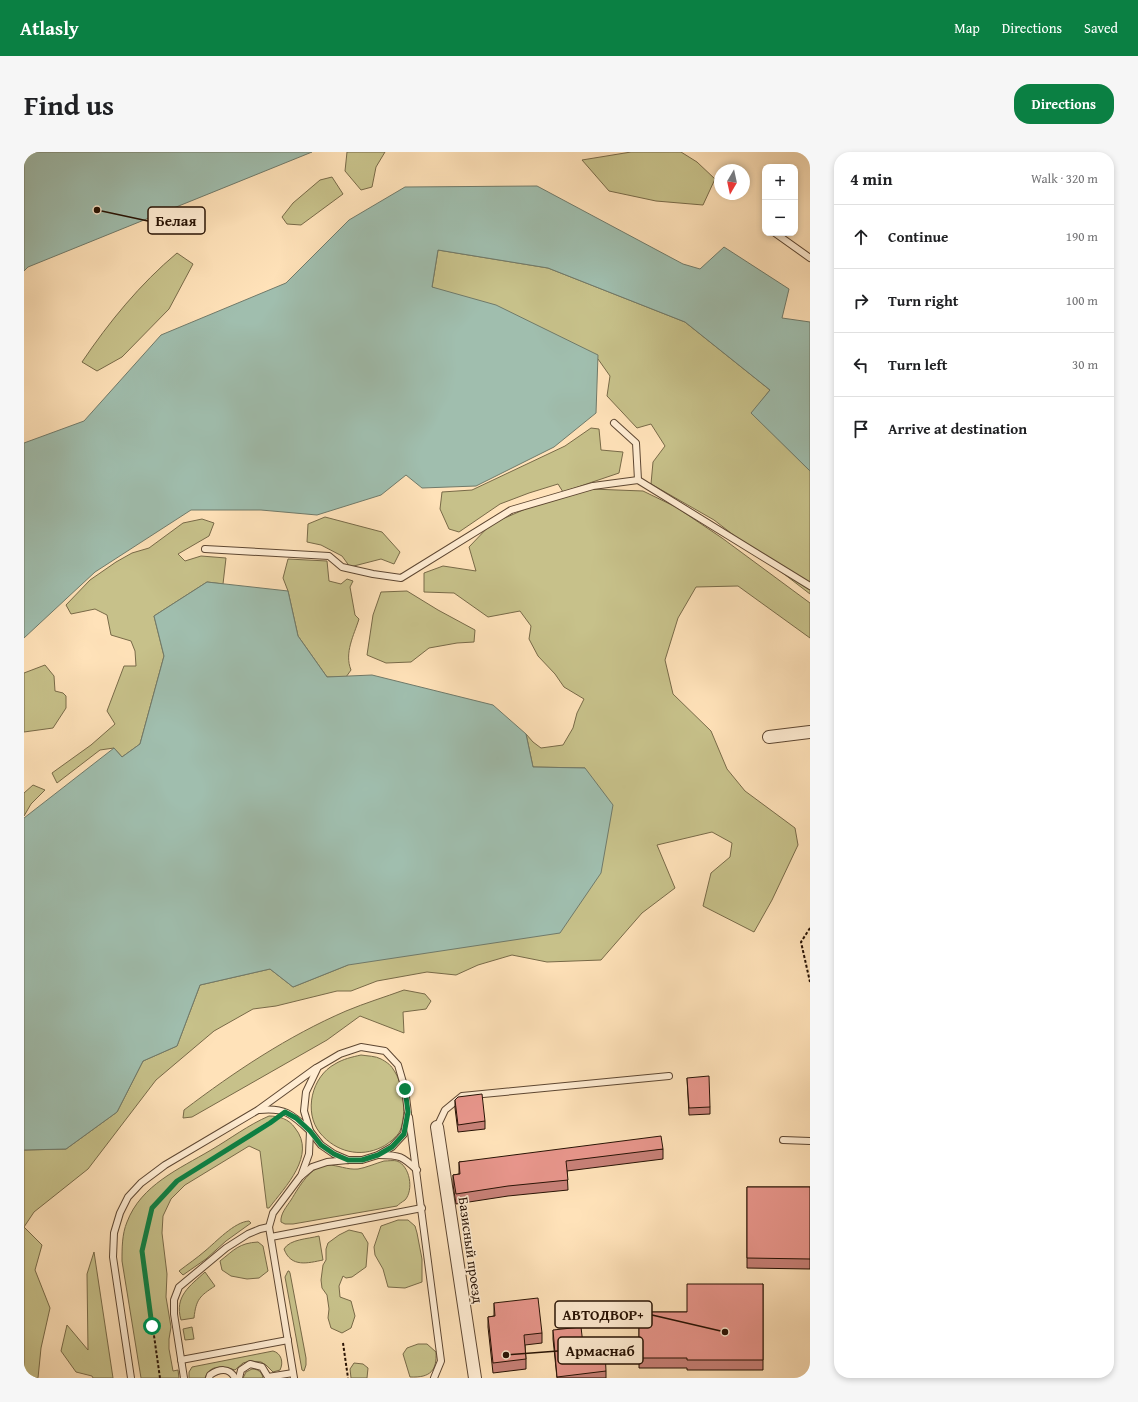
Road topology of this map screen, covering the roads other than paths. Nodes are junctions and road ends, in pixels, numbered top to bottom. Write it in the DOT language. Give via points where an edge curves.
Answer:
graph roads {
  1 [pos="779,236"];
  2 [pos="810,258"];
  3 [pos="614,424"];
  4 [pos="638,480"];
  5 [pos="205,549"];
  6 [pos="810,586"];
  7 [pos="810,732"];
  8 [pos="769,737"];
  9 [pos="318,1067"];
  10 [pos="669,1076"];
  11 [pos="258,1110"];
  12 [pos="408,1112"];
  13 [pos="438,1126"];
  14 [pos="310,1131"];
  15 [pos="783,1140"];
  16 [pos="810,1141"];
  17 [pos="378,1155"];
  18 [pos="348,1160"];
  19 [pos="417,1170"];
  20 [pos="300,1177"];
  21 [pos="422,1208"];
  22 [pos="269,1227"];
  23 [pos="271,1237"];
  24 [pos="288,1340"];
  25 [pos="181,1360"];
  26 [pos="293,1375"];
  27 [pos="131,1378"];
  28 [pos="184,1378"];
  29 [pos="209,1378"];
  30 [pos="235,1378"];
  31 [pos="239,1378"];
  32 [pos="268,1378"];
  33 [pos="434,1378"];
  34 [pos="475,1378"];
  1 -- 2 [label="lane"];
  3 -- 4 [label="lane" via="636,443"];
  4 -- 5 [label="lane" via="593,486 510,510 401,578 342,567 329,556"];
  4 -- 6 [label="lane"];
  7 -- 8 [label="street"];
  9 -- 11 [label="lane"];
  9 -- 12 [label="lane" via="340,1054 361,1047 385,1051 398,1065"];
  9 -- 14 [label="lane" via="306,1092 304,1111"];
  10 -- 13 [label="lane" via="462,1096 445,1110"];
  11 -- 14 [label="lane" via="272,1109 285,1112"];
  11 -- 27 [label="lane" via="166,1165 141,1183 128,1198 120,1213 114,1233 113,1257"];
  12 -- 17 [label="lane" via="404,1134 392,1147"];
  12 -- 19 [label="lane"];
  13 -- 34 [label="street, Базисный проезд"];
  14 -- 18 [label="lane" via="321,1145"];
  14 -- 20 [label="lane" via="309,1154"];
  15 -- 16 [label="lane"];
  17 -- 18 [label="lane" via="362,1160"];
  17 -- 19 [label="lane" via="404,1158"];
  18 -- 20 [label="lane" via="327,1162 312,1167"];
  19 -- 21 [label="lane"];
  20 -- 22 [label="lane" via="273,1213"];
  21 -- 23 [label="lane"];
  21 -- 33 [label="lane" via="441,1361"];
  22 -- 23 [label="lane"];
  22 -- 25 [label="lane" via="248,1234 226,1248 179,1287 174,1300 174,1314"];
  23 -- 24 [label="lane"];
  24 -- 25 [label="lane"];
  24 -- 26 [label="lane"];
  25 -- 28 [label="lane"];
  26 -- 32 [label="lane"];
  29 -- 30 [label="lane" via="216,1371 225,1370 232,1373"];
  31 -- 32 [label="lane" via="242,1370 250,1364 262,1366"];
}
